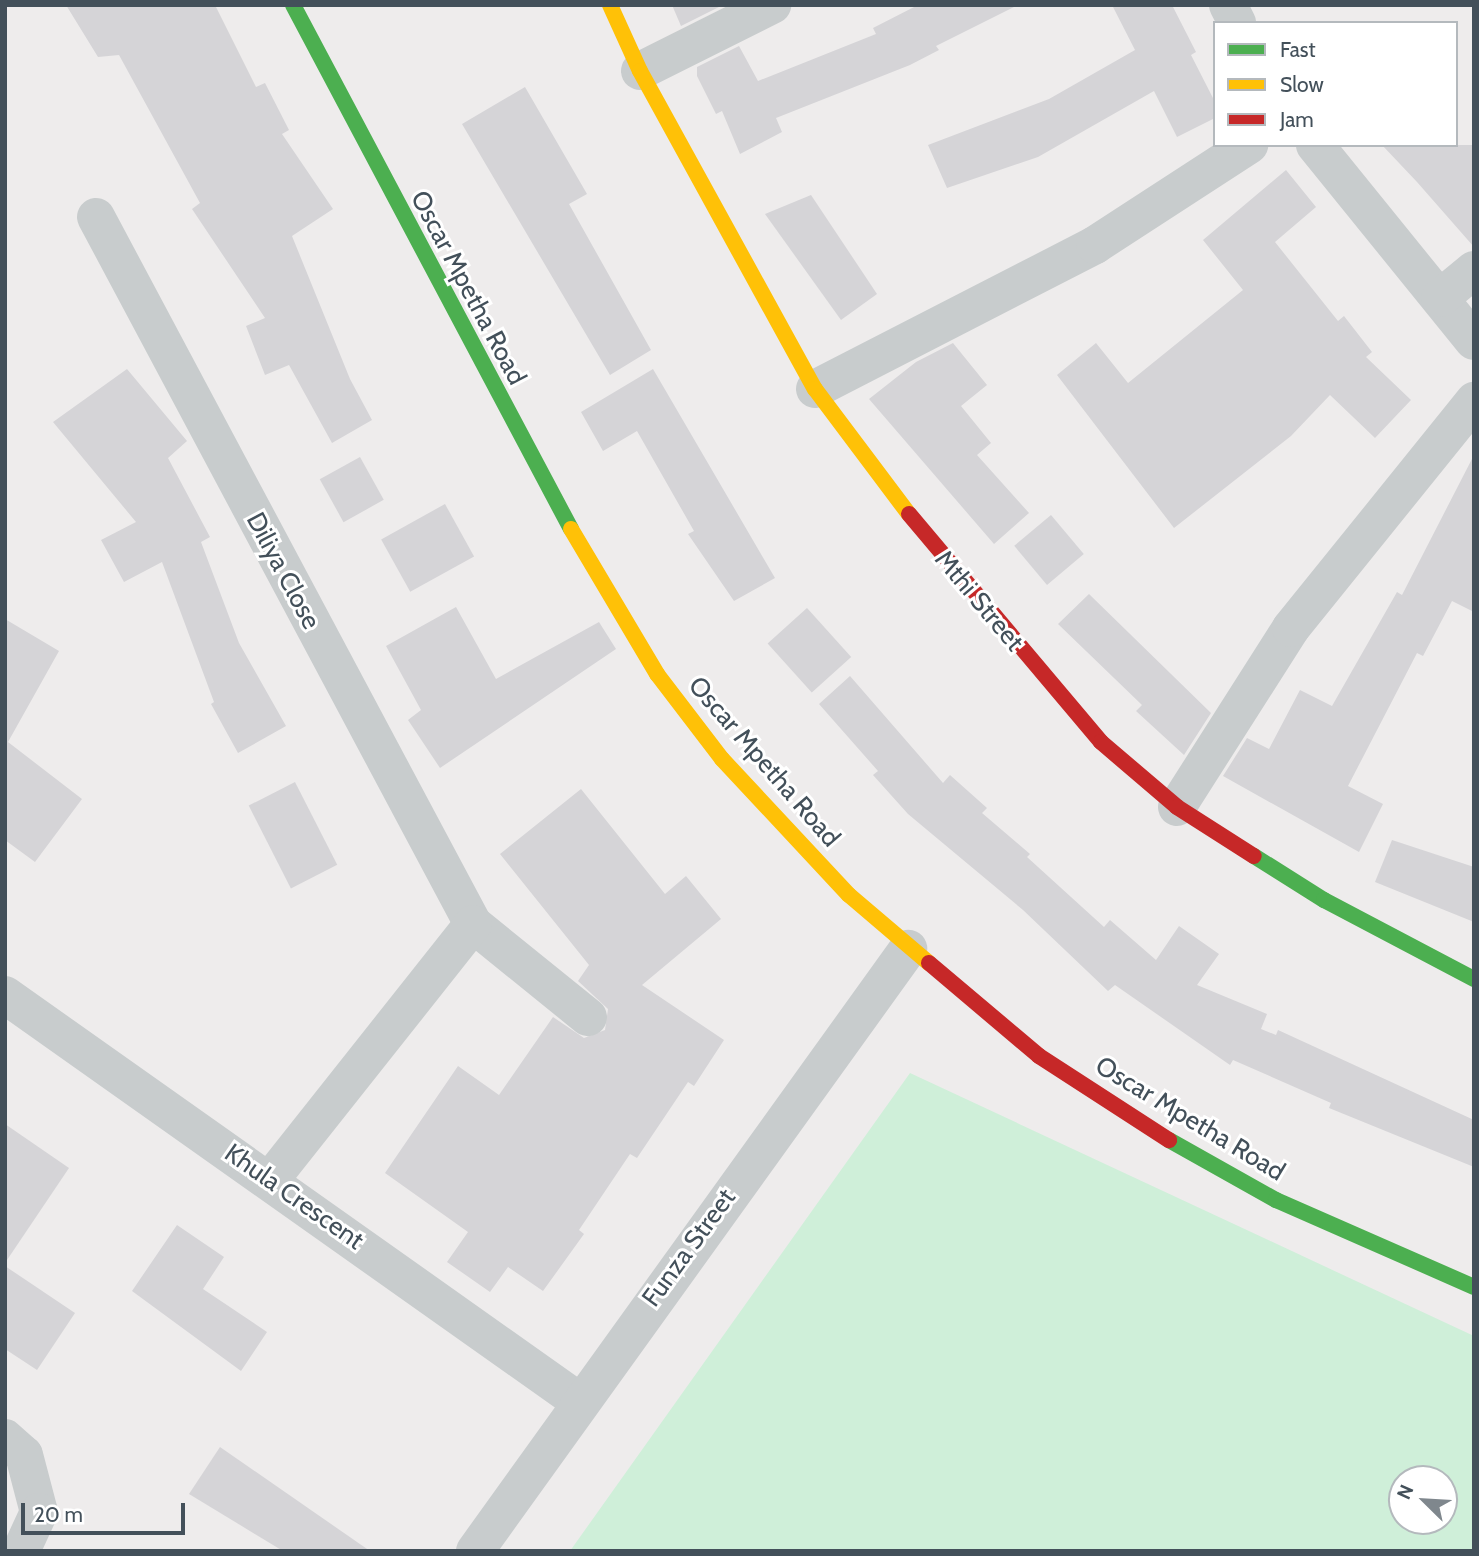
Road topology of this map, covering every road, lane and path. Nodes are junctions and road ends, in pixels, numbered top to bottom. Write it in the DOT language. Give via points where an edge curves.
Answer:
graph roads {
  1 [pos="293,5"];
  2 [pos="610,5"];
  3 [pos="772,5"];
  4 [pos="1228,5"];
  5 [pos="1236,21"];
  6 [pos="640,71"];
  7 [pos="1246,147"];
  8 [pos="1317,147"];
  9 [pos="96,217"];
  10 [pos="1474,270"];
  11 [pos="1440,298"];
  12 [pos="1474,341"];
  13 [pos="815,389"];
  14 [pos="1474,401"];
  15 [pos="1177,807"];
  16 [pos="473,923"];
  17 [pos="908,949"];
  18 [pos="1474,979"];
  19 [pos="5,995"];
  20 [pos="588,1017"];
  21 [pos="271,1179"];
  22 [pos="1474,1287"];
  23 [pos="580,1402"];
  24 [pos="5,1438"];
  25 [pos="21,1551"];
  26 [pos="475,1551"];
  1 -- 17 [label="street, Oscar Mpetha Road" via="517,435 657,674 722,759 849,895"];
  2 -- 6 [label="street, Mthi Street"];
  3 -- 6 [label="street"];
  4 -- 5 [label="street"];
  6 -- 13 [label="street, Mthi Street"];
  7 -- 13 [label="street" via="1095,245"];
  8 -- 11 [label="street"];
  9 -- 16 [label="street, Diliya Close"];
  10 -- 11 [label="street"];
  11 -- 12 [label="street"];
  13 -- 15 [label="street, Mthi Street" via="947,564 1061,698 1101,742"];
  14 -- 15 [label="street" via="1291,628"];
  15 -- 18 [label="street, Mthi Street" via="1324,900"];
  16 -- 20 [label="street, Diliya Close"];
  16 -- 21 [label="street"];
  17 -- 22 [label="street, Oscar Mpetha Road" via="1039,1056 1185,1150 1276,1200"];
  17 -- 23 [label="street, Funza Street"];
  19 -- 21 [label="street, Khula Crescent"];
  21 -- 23 [label="street, Khula Crescent"];
  23 -- 26 [label="street, Funza Street"];
  24 -- 25 [label="street" via="24,1455 39,1512"];
}
